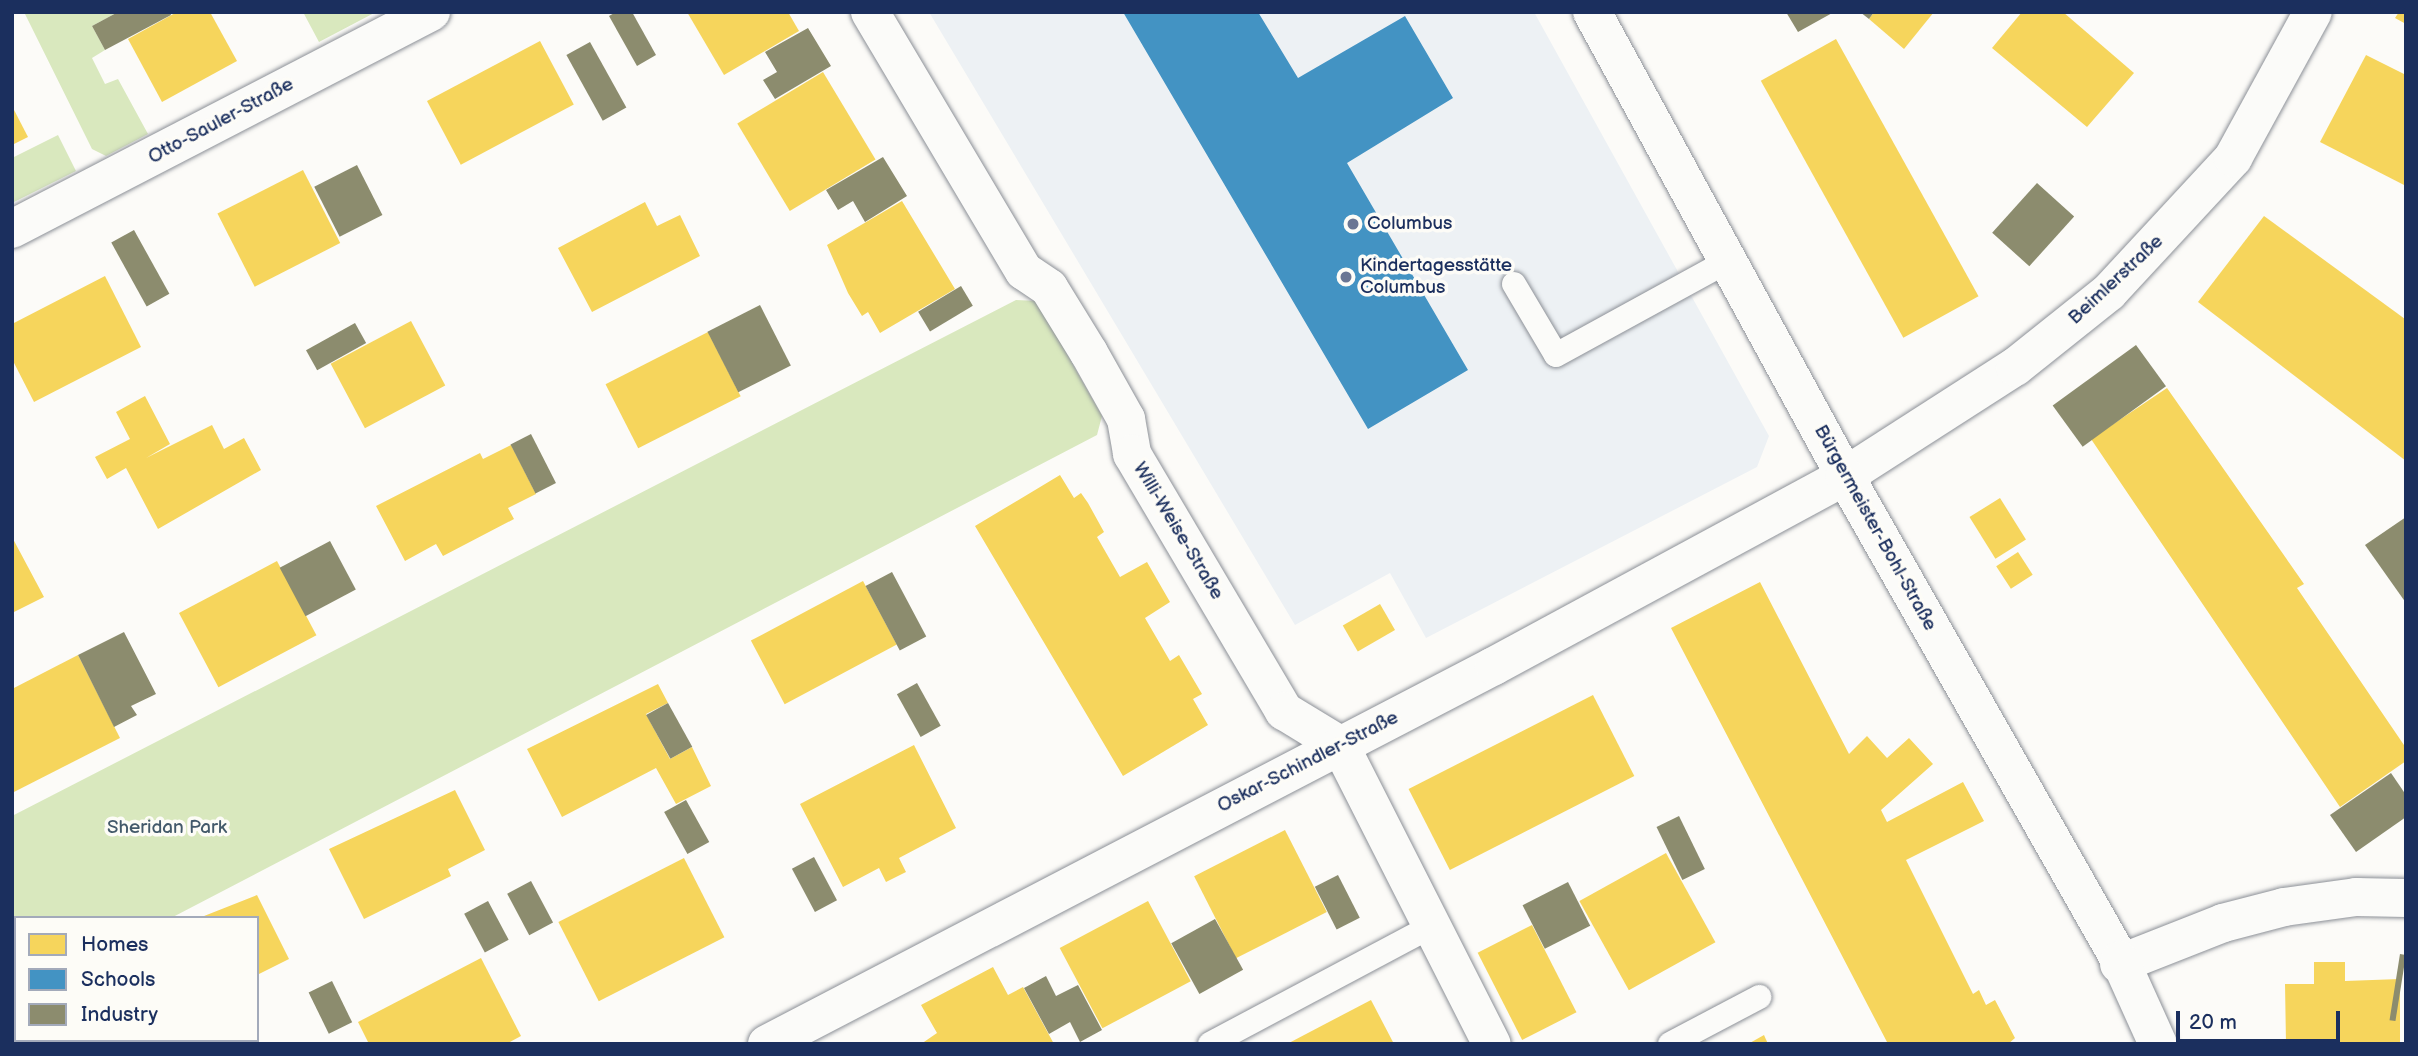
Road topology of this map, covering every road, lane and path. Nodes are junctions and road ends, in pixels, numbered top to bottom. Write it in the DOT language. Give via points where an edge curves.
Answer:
graph roads {
  1 [pos="431,12"];
  2 [pos="870,12"];
  3 [pos="1592,12"];
  4 [pos="2313,12"];
  5 [pos="12,229"];
  6 [pos="1728,261"];
  7 [pos="1514,284"];
  8 [pos="1845,476"];
  9 [pos="1340,745"];
  10 [pos="2406,898"];
  11 [pos="1432,926"];
  12 [pos="2119,964"];
  13 [pos="1759,997"];
  14 [pos="767,1044"];
  15 [pos="1210,1044"];
  16 [pos="1492,1044"];
  17 [pos="1670,1044"];
  18 [pos="2158,1044"];
  1 -- 5 [label="street, Otto-Sauler-Straße"];
  2 -- 9 [label="street, Willi-Weise-Straße" via="1024,271 1049,288 1089,353 1126,419 1132,454 1284,711"];
  3 -- 6 [label="street, Bürgermeister-Bohl-Straße"];
  4 -- 8 [label="street, Beimlerstraße" via="2232,158 2109,292 2014,367"];
  6 -- 7 [label="lane" via="1556,355"];
  6 -- 8 [label="street, Bürgermeister-Bohl-Straße"];
  8 -- 9 [label="street, Oskar-Schindler-Straße"];
  8 -- 12 [label="street, Bürgermeister-Bohl-Straße"];
  9 -- 11 [label="street"];
  9 -- 14 [label="street, Oskar-Schindler-Straße"];
  10 -- 12 [label="street" via="2356,897 2284,907 2223,923"];
  11 -- 15 [label="lane"];
  11 -- 16 [label="street"];
  12 -- 18 [label="street, Bürgermeister-Bohl-Straße"];
  13 -- 17 [label="lane"];
}
